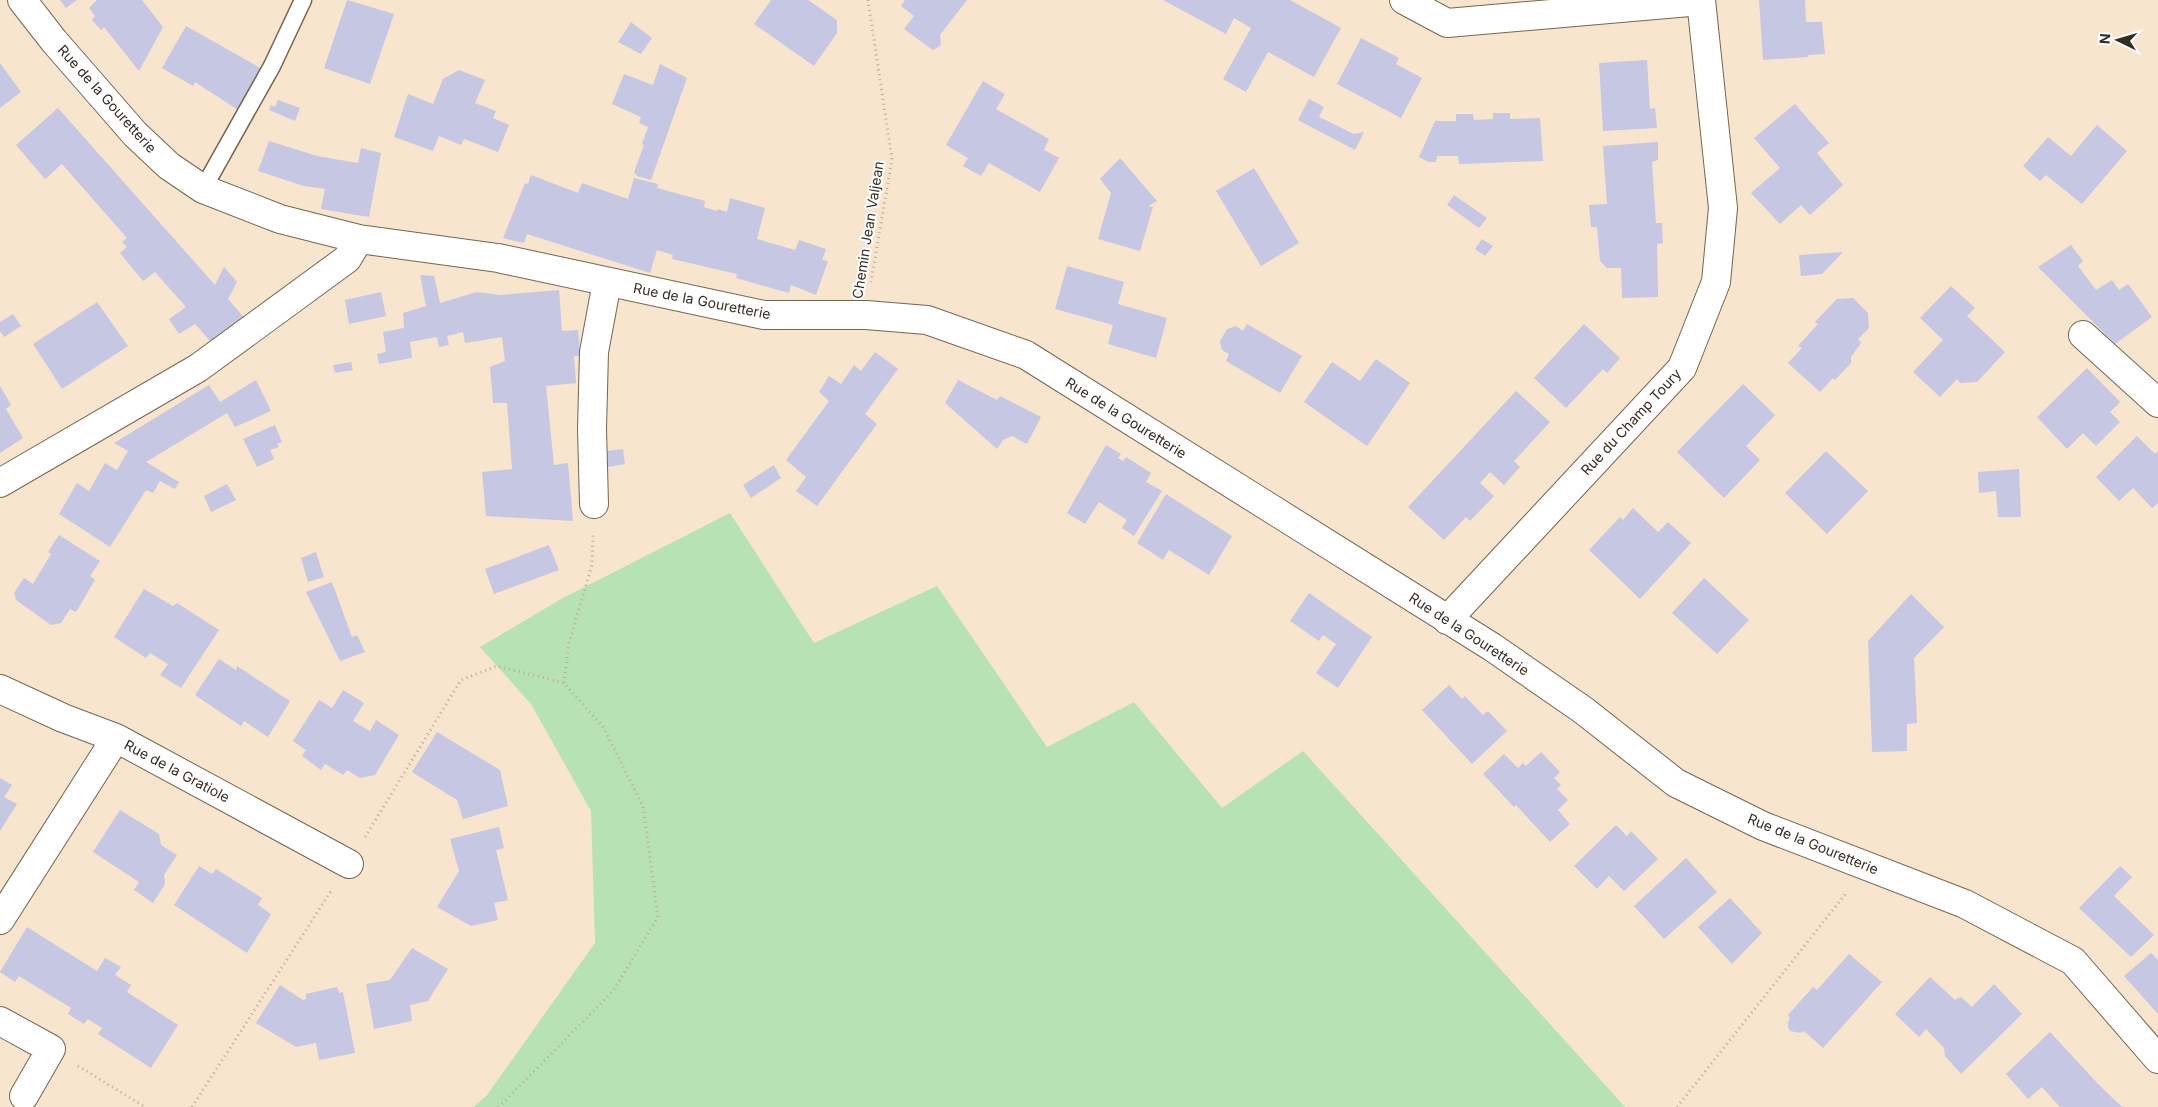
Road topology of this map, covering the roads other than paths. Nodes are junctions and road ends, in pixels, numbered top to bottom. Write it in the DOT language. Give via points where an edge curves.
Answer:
graph roads {
  1 [pos="22,0"];
  2 [pos="302,0"];
  3 [pos="1404,0"];
  4 [pos="1702,0"];
  5 [pos="203,189"];
  6 [pos="359,239"];
  7 [pos="607,282"];
  8 [pos="2083,335"];
  9 [pos="2158,403"];
  10 [pos="0,483"];
  11 [pos="594,504"];
  12 [pos="1448,620"];
  13 [pos="0,689"];
  14 [pos="116,738"];
  15 [pos="349,864"];
  16 [pos="0,920"];
  17 [pos="0,1021"];
  18 [pos="2158,1059"];
  19 [pos="24,1096"];
  1 -- 5 [label="street, Rue de la Gouretterie" via="135,134 169,166"];
  2 -- 5 [label="lane" via="272,66"];
  3 -- 4 [label="street, Rue du Champ Toury" via="1447,24"];
  4 -- 12 [label="street, Rue du Champ Toury" via="1723,208 1716,282 1682,368"];
  5 -- 6 [label="street, Rue de la Gouretterie" via="280,219"];
  6 -- 7 [label="street, Rue de la Gouretterie" via="498,258"];
  6 -- 10 [label="street" via="347,259 198,368"];
  7 -- 11 [label="street" via="594,352"];
  7 -- 12 [label="street, Rue de la Gouretterie" via="764,315 866,315 927,320 1026,356"];
  8 -- 9 [label="street"];
  12 -- 18 [label="street, Rue de la Gouretterie" via="1582,710 1676,783 1763,826 1965,904 2073,961"];
  13 -- 14 [label="street, Rue de la Gratiole"];
  14 -- 15 [label="street, Rue de la Gratiole"];
  14 -- 16 [label="street"];
  17 -- 19 [label="street" via="51,1050"];
}
